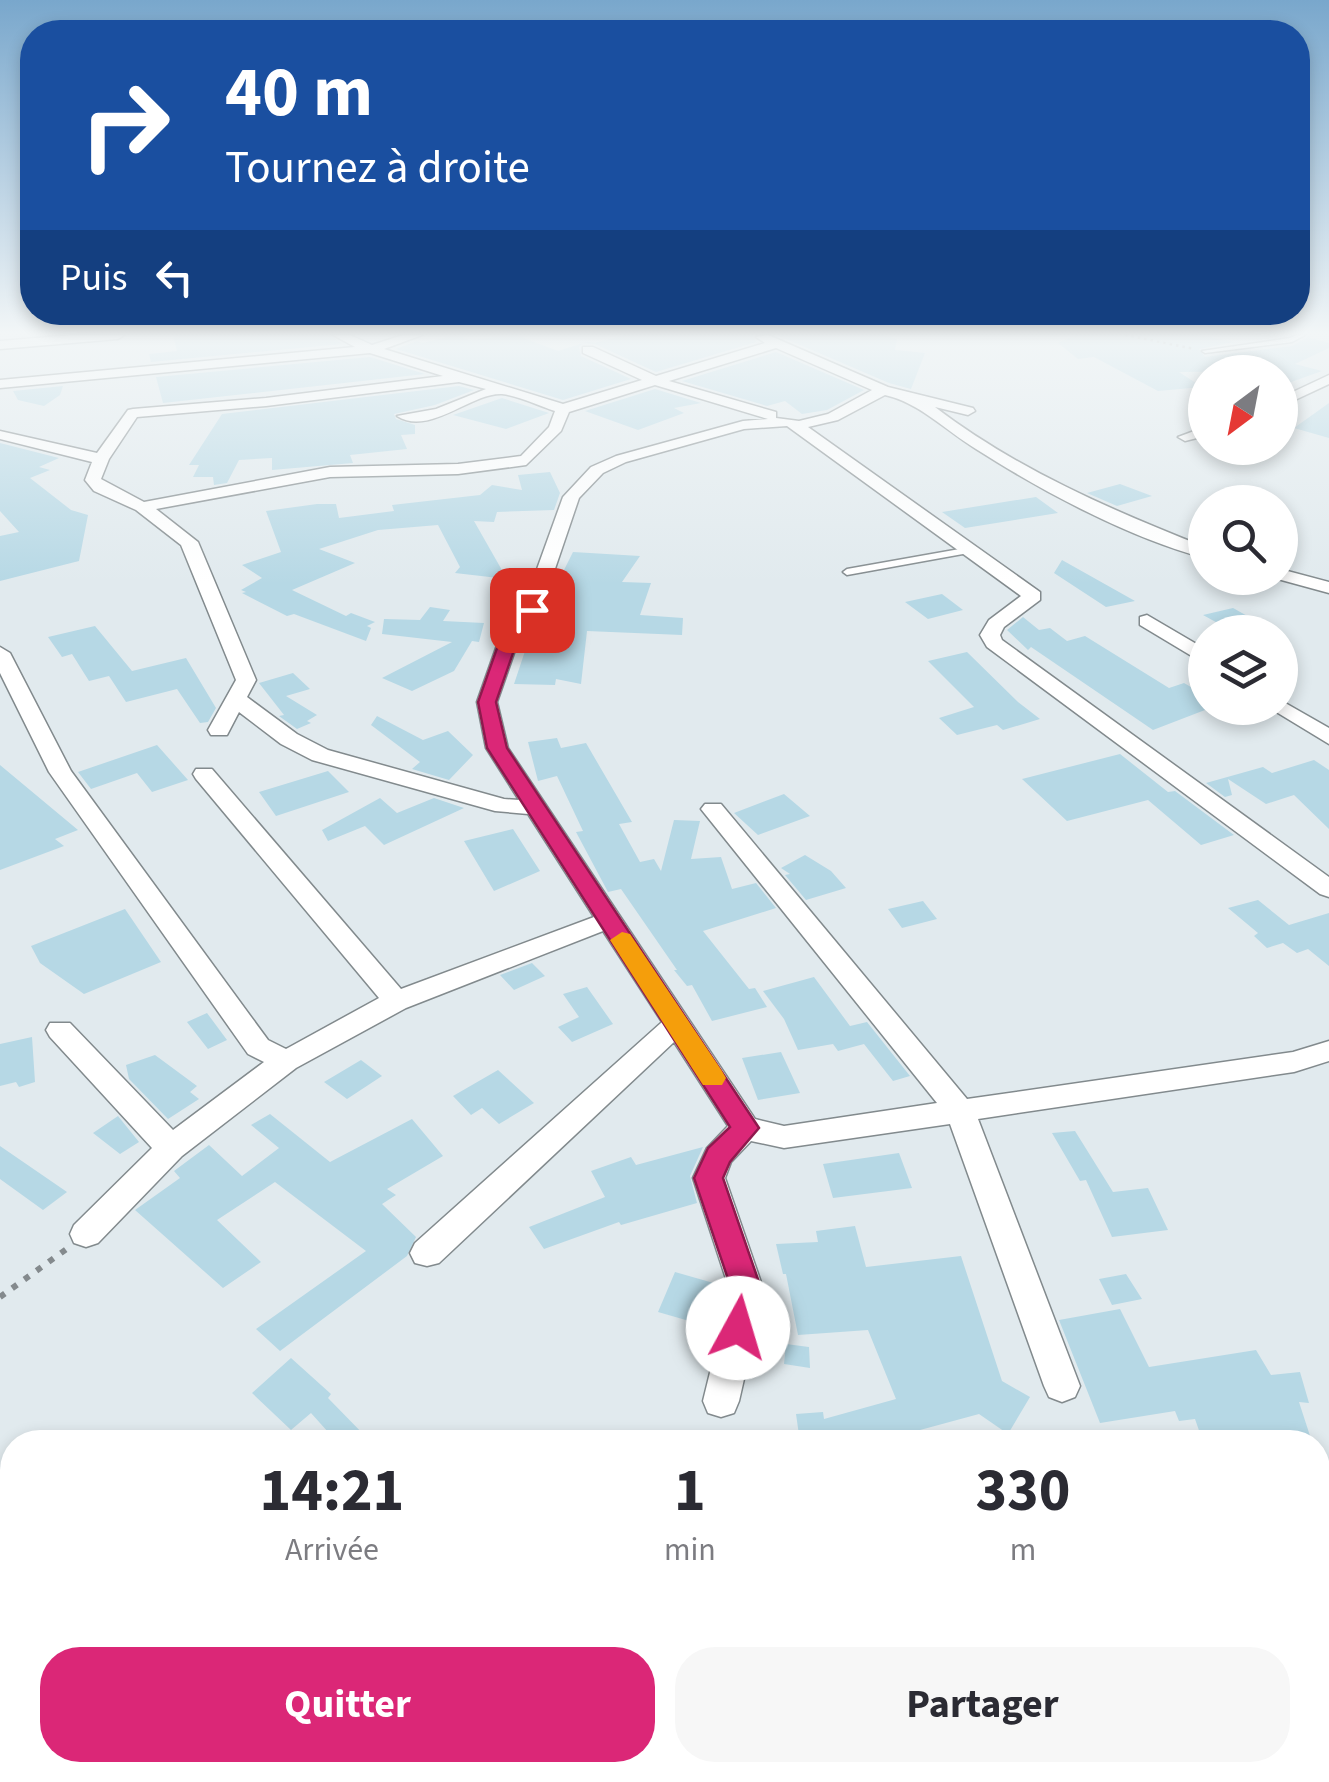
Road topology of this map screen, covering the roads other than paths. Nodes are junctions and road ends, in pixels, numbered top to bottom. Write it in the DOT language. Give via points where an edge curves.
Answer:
graph roads {
  1 [pos="130,418"];
  2 [pos="560,418"];
  3 [pos="779,418"];
  4 [pos="826,418"];
  5 [pos="939,418"];
  6 [pos="795,423"];
  7 [pos="0,435"];
  8 [pos="1188,436"];
  9 [pos="1185,437"];
  10 [pos="101,459"];
  11 [pos="142,506"];
  12 [pos="1188,547"];
  13 [pos="971,550"];
  14 [pos="847,572"];
  15 [pos="1298,579"];
  16 [pos="1329,588"];
  17 [pos="1147,621"];
  18 [pos="1188,647"];
  19 [pos="0,653"];
  20 [pos="236,699"];
  21 [pos="1298,718"];
  22 [pos="219,730"];
  23 [pos="1329,738"];
  24 [pos="204,774"];
  25 [pos="536,807"];
  26 [pos="713,808"];
  27 [pos="1329,890"];
  28 [pos="609,920"];
  29 [pos="396,1001"];
  30 [pos="677,1024"];
  31 [pos="60,1030"];
  32 [pos="1329,1051"];
  33 [pos="286,1061"];
  34 [pos="960,1111"];
  35 [pos="746,1128"];
  36 [pos="170,1148"];
  37 [pos="86,1234"];
  38 [pos="427,1253"];
  39 [pos="1062,1386"];
  40 [pos="721,1401"];
  1 -- 10 [label="street"];
  2 -- 11 [label="street" via="526,460 330,472"];
  3 -- 6 [label="street"];
  4 -- 6 [label="street"];
  5 -- 12 [label="street" via="1007,461"];
  6 -- 13 [label="street"];
  6 -- 25 [label="street" via="743,425 621,458 597,470 571,497 532,610 512,631 487,702 497,748"];
  7 -- 10 [label="street"];
  8 -- 9 [label="street"];
  10 -- 11 [label="street" via="93,480"];
  11 -- 20 [label="street" via="189,542 246,680"];
  13 -- 14 [label="lane"];
  13 -- 27 [label="street" via="1034,596 996,624 994,643"];
  15 -- 16 [label="street"];
  17 -- 18 [label="street"];
  19 -- 33 [label="street" via="60,772 258,1047"];
  20 -- 22 [label="street"];
  20 -- 25 [label="street" via="320,756 504,806"];
  21 -- 23 [label="street"];
  24 -- 29 [label="street"];
  25 -- 28 [label="street"];
  26 -- 34 [label="street"];
  28 -- 29 [label="street"];
  28 -- 30 [label="street"];
  29 -- 33 [label="street"];
  30 -- 35 [label="street"];
  30 -- 38 [label="street"];
  31 -- 36 [label="street"];
  32 -- 34 [label="street" via="1294,1062"];
  33 -- 36 [label="street"];
  34 -- 35 [label="street" via="784,1137"];
  34 -- 39 [label="street"];
  35 -- 40 [label="street" via="718,1156 709,1178 747,1291"];
  36 -- 37 [label="street"];
}
